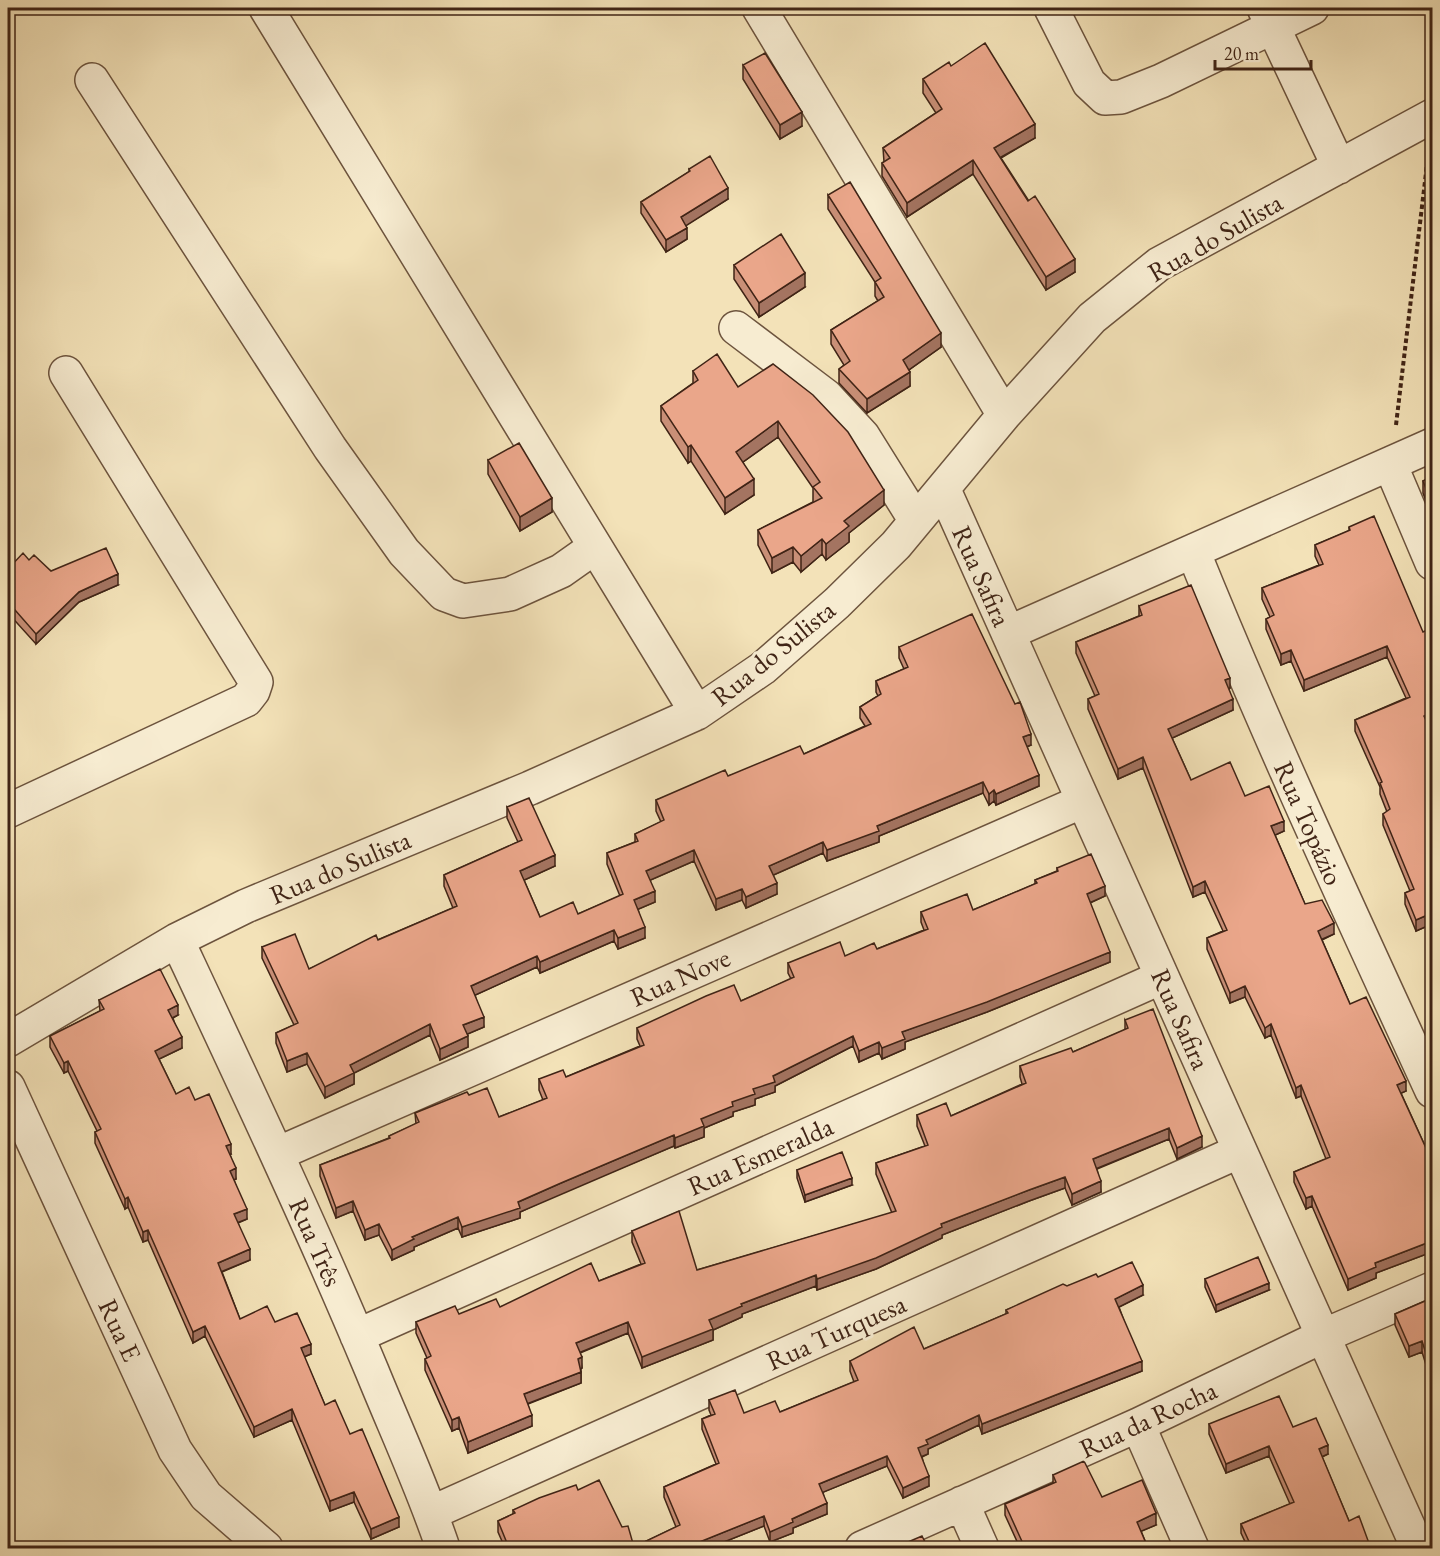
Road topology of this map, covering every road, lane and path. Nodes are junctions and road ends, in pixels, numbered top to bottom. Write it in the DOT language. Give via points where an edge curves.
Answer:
graph roads {
  1 [pos="266,8"];
  2 [pos="759,8"];
  3 [pos="1051,8"];
  4 [pos="1312,8"];
  5 [pos="1269,17"];
  6 [pos="92,80"];
  7 [pos="1432,116"];
  8 [pos="1339,167"];
  9 [pos="736,328"];
  10 [pos="66,373"];
  11 [pos="1402,384"];
  12 [pos="1004,415"];
  13 [pos="1432,445"];
  14 [pos="1390,464"];
  15 [pos="944,490"];
  16 [pos="916,521"];
  17 [pos="595,547"];
  18 [pos="1193,551"];
  19 [pos="1432,563"];
  20 [pos="1008,633"];
  21 [pos="697,713"];
  22 [pos="1083,801"];
  23 [pos="8,811"];
  24 [pos="177,940"];
  25 [pos="1162,976"];
  26 [pos="8,1040"];
  27 [pos="8,1087"];
  28 [pos="1432,1091"];
  29 [pos="1240,1151"];
  30 [pos="277,1154"];
  31 [pos="1432,1288"];
  32 [pos="357,1336"];
  33 [pos="1323,1336"];
  34 [pos="1138,1425"];
  35 [pos="962,1503"];
  36 [pos="431,1513"];
  37 [pos="1420,1530"];
  38 [pos="266,1548"];
  39 [pos="443,1548"];
  40 [pos="862,1548"];
  41 [pos="982,1548"];
  42 [pos="1192,1548"];
  1 -- 17 [label="street"];
  2 -- 12 [label="street"];
  3 -- 5 [label="street" via="1089,83 1105,98 1121,98 1161,81"];
  4 -- 5 [label="street"];
  5 -- 8 [label="street"];
  6 -- 17 [label="street" via="330,448 404,552 444,594 463,601 510,594 561,571"];
  7 -- 8 [label="street, Rua do Sulista"];
  7 -- 11 [label="path"];
  8 -- 12 [label="street, Rua do Sulista" via="1159,264 1092,318"];
  9 -- 16 [label="street" via="826,396 862,436"];
  10 -- 23 [label="street" via="256,682 246,700"];
  12 -- 15 [label="street, Rua do Sulista"];
  13 -- 14 [label="street"];
  14 -- 18 [label="street"];
  14 -- 19 [label="street"];
  15 -- 16 [label="street, Rua do Sulista"];
  15 -- 20 [label="street, Rua Safira"];
  16 -- 21 [label="street, Rua do Sulista" via="837,603 763,668"];
  17 -- 21 [label="street"];
  18 -- 20 [label="street"];
  18 -- 28 [label="street, Rua Topázio" via="1296,796"];
  20 -- 22 [label="street, Rua Safira"];
  21 -- 24 [label="street, Rua do Sulista" via="540,784 246,906"];
  22 -- 25 [label="street, Rua Safira"];
  22 -- 30 [label="street, Rua Nove"];
  24 -- 26 [label="street, Rua do Sulista"];
  24 -- 30 [label="street, Rua Três"];
  25 -- 29 [label="street, Rua Safira"];
  25 -- 32 [label="street, Rua Esmeralda"];
  27 -- 38 [label="street, Rua E" via="175,1450 206,1496"];
  29 -- 33 [label="street, Rua Safira"];
  29 -- 36 [label="street, Rua Turquesa"];
  30 -- 32 [label="street, Rua Três"];
  31 -- 33 [label="street, Rua da Rocha"];
  32 -- 36 [label="street, Rua Três"];
  33 -- 34 [label="street, Rua da Rocha"];
  33 -- 37 [label="street, Rua Safira"];
  34 -- 35 [label="street, Rua da Rocha"];
  34 -- 42 [label="street"];
  35 -- 40 [label="street, Rua da Rocha"];
  35 -- 41 [label="street"];
  36 -- 39 [label="street, Rua Três"];
}
